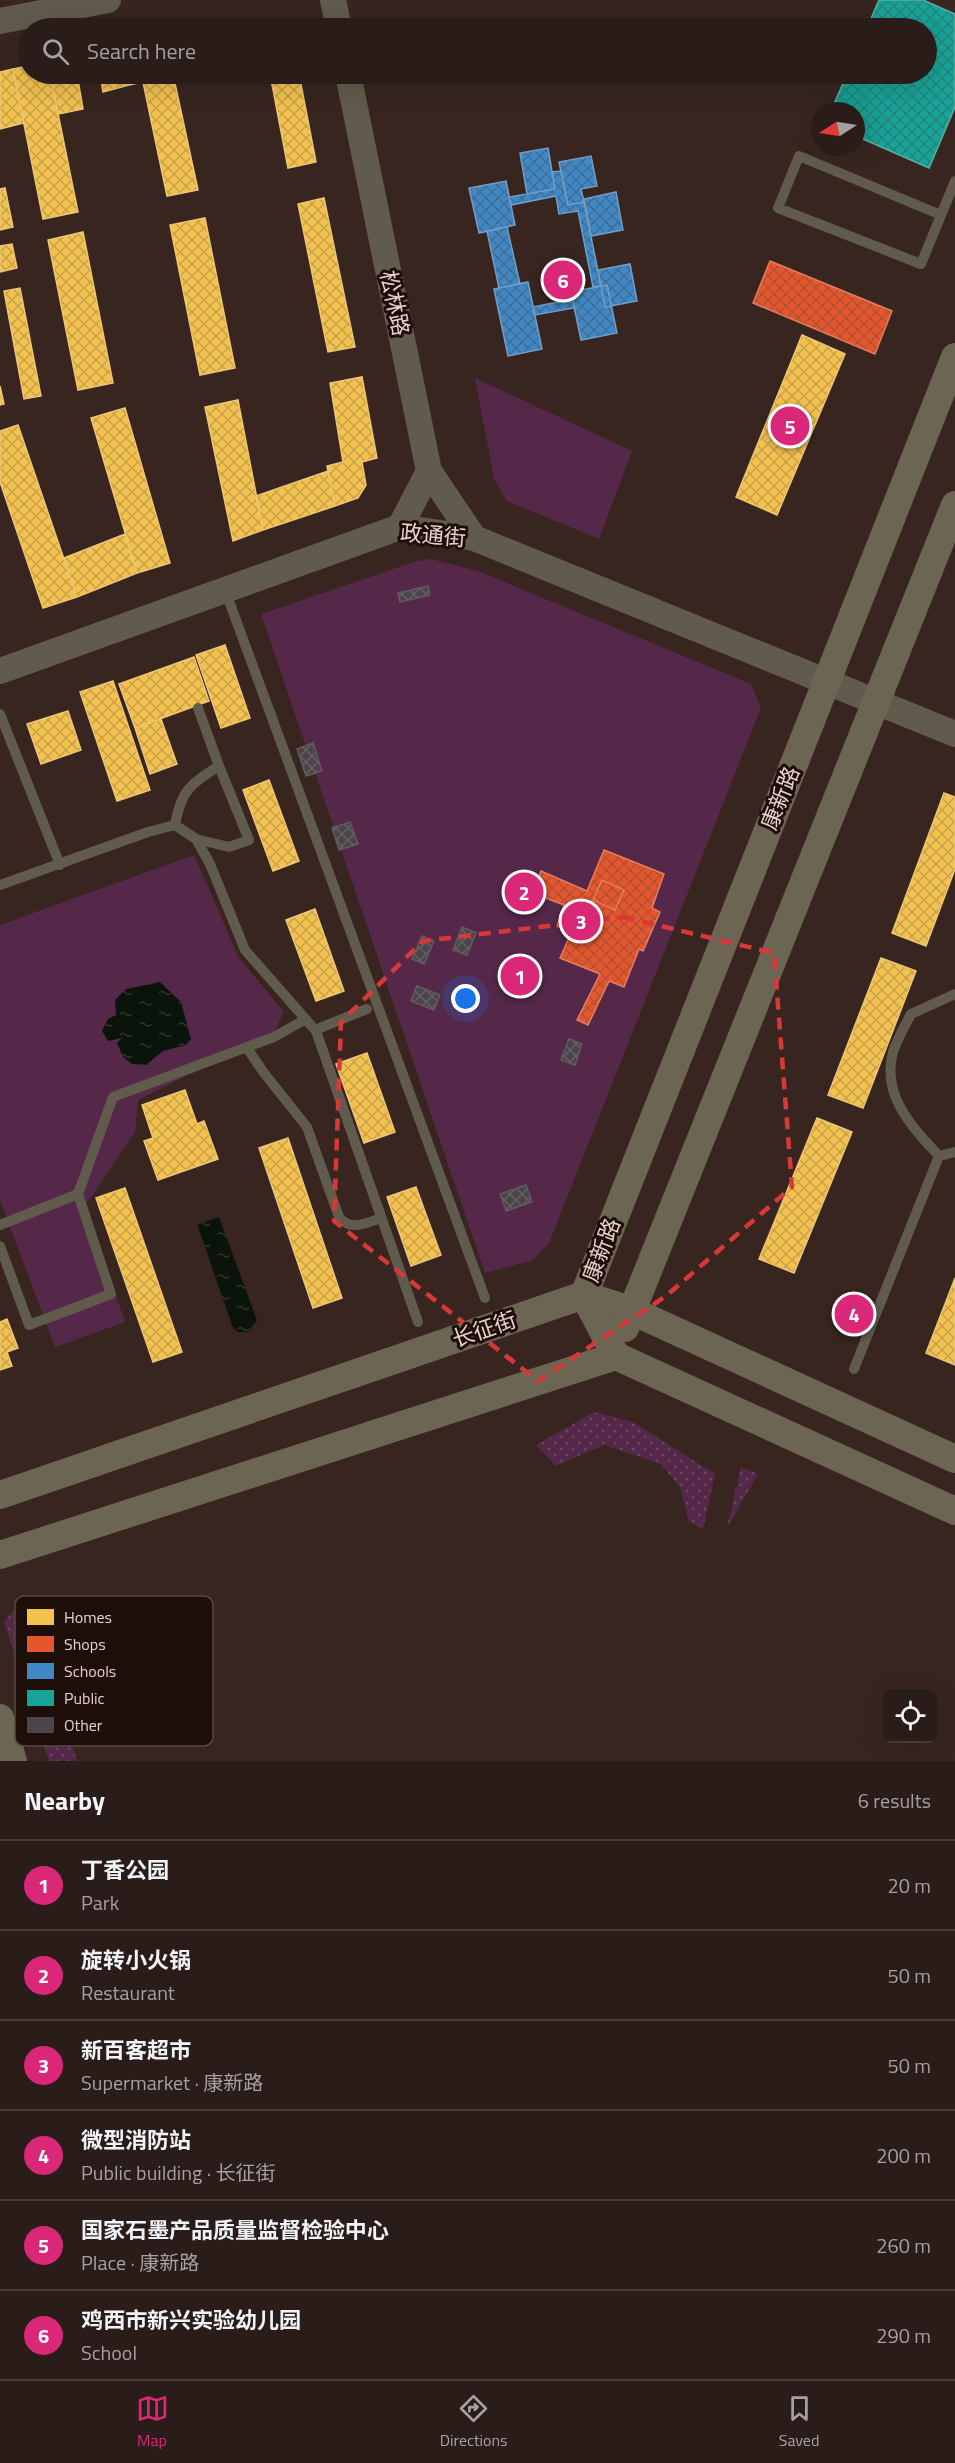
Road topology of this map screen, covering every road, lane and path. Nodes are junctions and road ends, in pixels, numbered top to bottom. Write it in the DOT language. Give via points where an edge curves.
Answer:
graph roads {
  1 [pos="108,0"];
  2 [pos="333,0"];
  3 [pos="337,18"];
  4 [pos="0,21"];
  5 [pos="350,84"];
  6 [pos="955,181"];
  7 [pos="941,215"];
  8 [pos="955,357"];
  9 [pos="429,471"];
  10 [pos="955,505"];
  11 [pos="400,527"];
  12 [pos="474,538"];
  13 [pos="225,590"];
  14 [pos="0,670"];
  15 [pos="826,680"];
  16 [pos="878,700"];
  17 [pos="198,708"];
  18 [pos="0,714"];
  19 [pos="955,734"];
  20 [pos="219,766"];
  21 [pos="174,825"];
  22 [pos="196,839"];
  23 [pos="60,865"];
  24 [pos="0,885"];
  25 [pos="955,994"];
  26 [pos="367,1009"];
  27 [pos="306,1019"];
  28 [pos="315,1030"];
  29 [pos="247,1048"];
  30 [pos="955,1152"];
  31 [pos="939,1156"];
  32 [pos="78,1194"];
  33 [pos="381,1218"];
  34 [pos="0,1225"];
  35 [pos="0,1246"];
  36 [pos="584,1295"];
  37 [pos="485,1298"];
  38 [pos="630,1310"];
  39 [pos="418,1322"];
  40 [pos="616,1356"];
  41 [pos="854,1369"];
  42 [pos="955,1459"];
  43 [pos="0,1495"];
  44 [pos="955,1511"];
  45 [pos="0,1555"];
  46 [pos="0,1718"];
  47 [pos="13,1761"];
  1 -- 4 [label="street"];
  2 -- 3 [label="street"];
  5 -- 9 [label="street, 松林路"];
  6 -- 7 [label="lane"];
  7 -- 7 [label="lane" via="921,264 778,208 799,156"];
  8 -- 15 [label="main road, 康新路"];
  9 -- 11 [label="street"];
  9 -- 12 [label="street"];
  10 -- 16 [label="main road"];
  11 -- 12 [label="street, 政通街"];
  11 -- 13 [label="street, 政通街"];
  12 -- 15 [label="street, 政通街"];
  13 -- 14 [label="street, 政通街"];
  13 -- 37 [label="lane"];
  15 -- 16 [label="street, 政通街"];
  15 -- 36 [label="main road, 康新路"];
  16 -- 19 [label="street"];
  16 -- 38 [label="main road"];
  17 -- 20 [label="lane"];
  18 -- 23 [label="lane"];
  20 -- 21 [label="lane" via="191,784 179,804"];
  20 -- 22 [label="lane" via="249,840 229,847"];
  21 -- 22 [label="lane"];
  21 -- 23 [label="lane"];
  22 -- 27 [label="lane" via="245,950"];
  23 -- 24 [label="lane"];
  25 -- 31 [label="lane" via="911,1014 893,1053 891,1092 909,1122"];
  26 -- 28 [label="lane"];
  27 -- 28 [label="lane"];
  27 -- 29 [label="lane"];
  28 -- 33 [label="lane"];
  29 -- 32 [label="lane" via="113,1097"];
  29 -- 33 [label="lane" via="307,1127 344,1224 354,1226"];
  30 -- 31 [label="lane"];
  31 -- 41 [label="lane"];
  32 -- 34 [label="lane"];
  32 -- 35 [label="lane" via="111,1294 28,1325"];
  33 -- 39 [label="lane"];
  36 -- 38 [label="main road"];
  36 -- 40 [label="main road, 康新路"];
  36 -- 43 [label="main road, 长征街"];
  38 -- 40 [label="main road"];
  38 -- 42 [label="main road"];
  40 -- 44 [label="main road"];
  40 -- 45 [label="main road"];
  46 -- 47 [label="main road"];
}
